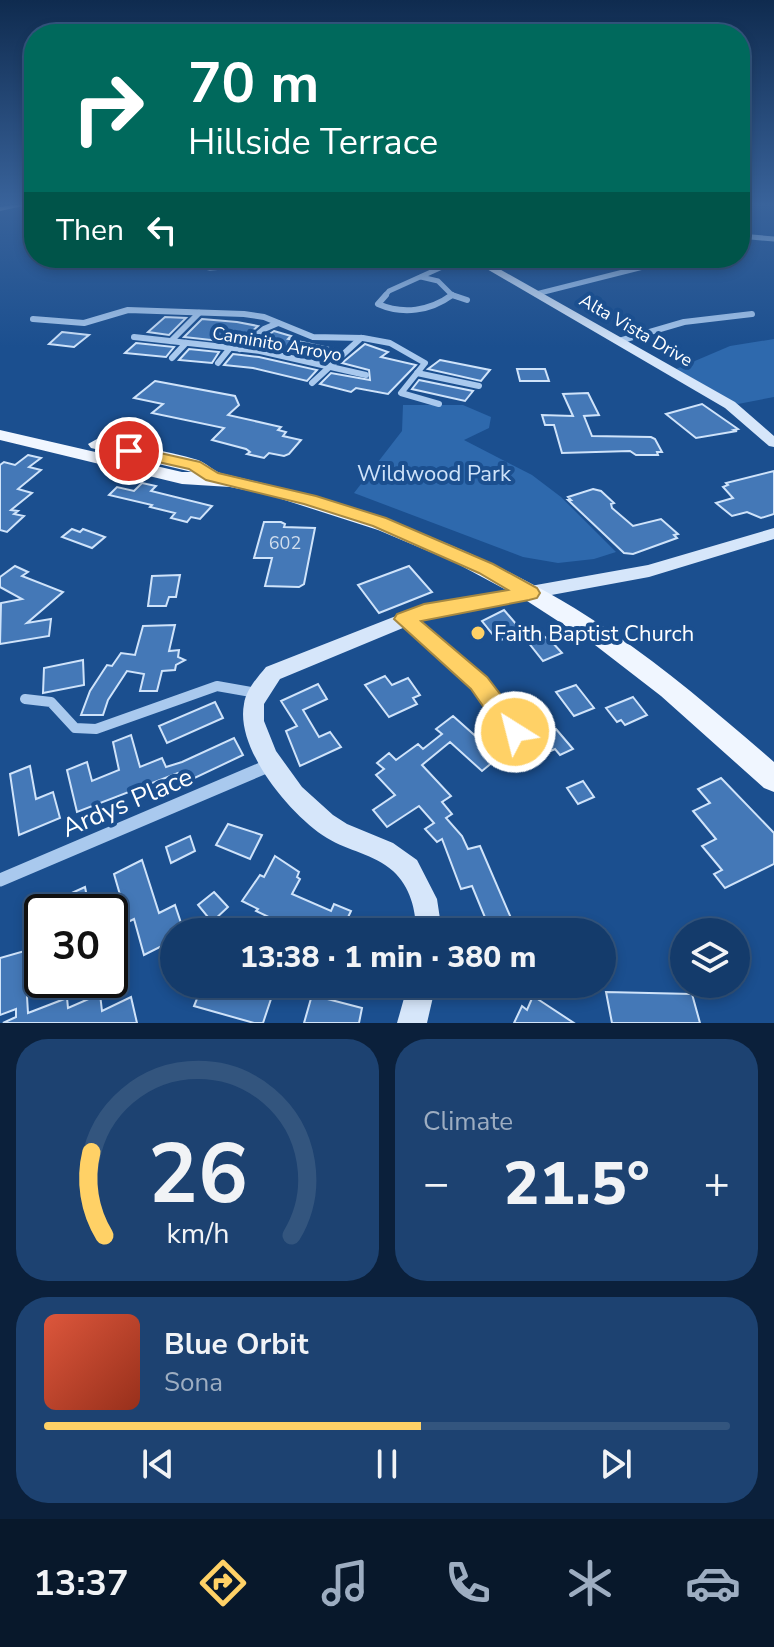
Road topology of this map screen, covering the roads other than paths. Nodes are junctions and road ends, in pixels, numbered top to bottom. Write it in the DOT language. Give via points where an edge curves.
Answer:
graph roads {
  1 [pos="440,268"];
  2 [pos="490,268"];
  3 [pos="639,268"];
  4 [pos="421,277"];
  5 [pos="536,294"];
  6 [pos="452,295"];
  7 [pos="467,300"];
  8 [pos="199,313"];
  9 [pos="752,314"];
  10 [pos="33,319"];
  11 [pos="278,323"];
  12 [pos="134,337"];
  13 [pos="361,338"];
  14 [pos="171,341"];
  15 [pos="619,341"];
  16 [pos="186,343"];
  17 [pos="230,348"];
  18 [pos="239,349"];
  19 [pos="172,358"];
  20 [pos="218,363"];
  21 [pos="331,367"];
  22 [pos="417,373"];
  23 [pos="366,375"];
  24 [pos="312,383"];
  25 [pos="479,386"];
  26 [pos="439,404"];
  27 [pos="5,432"];
  28 [pos="774,443"];
  29 [pos="774,533"];
  30 [pos="529,593"];
  31 [pos="404,619"];
  32 [pos="257,693"];
  33 [pos="25,699"];
  34 [pos="533,756"];
  35 [pos="272,765"];
  36 [pos="774,779"];
  37 [pos="0,880"];
  38 [pos="430,918"];
  39 [pos="418,998"];
  40 [pos="412,1023"];
  1 -- 4 [label="street"];
  2 -- 5 [label="street, Alta Vista Drive"];
  3 -- 5 [label="street"];
  4 -- 6 [label="street" via="438,281"];
  4 -- 6 [label="street" via="389,291 378,304 428,308"];
  5 -- 15 [label="street, Alta Vista Drive"];
  6 -- 7 [label="street"];
  8 -- 10 [label="street" via="128,310 84,323"];
  8 -- 11 [label="street" via="264,317"];
  8 -- 14 [label="street"];
  9 -- 15 [label="street" via="684,322"];
  11 -- 13 [label="street" via="313,337"];
  11 -- 18 [label="street"];
  12 -- 14 [label="street, Caminito Arroyo"];
  13 -- 21 [label="street"];
  13 -- 22 [label="street" via="390,343 424,360"];
  14 -- 16 [label="street, Caminito Arroyo"];
  15 -- 28 [label="street, Alta Vista Drive" via="737,410"];
  16 -- 17 [label="street, Caminito Arroyo"];
  16 -- 19 [label="street"];
  17 -- 18 [label="street, Caminito Arroyo"];
  17 -- 20 [label="street"];
  18 -- 21 [label="street, Caminito Arroyo"];
  21 -- 23 [label="street, Caminito Arroyo"];
  21 -- 24 [label="street"];
  22 -- 25 [label="street"];
  22 -- 26 [label="street" via="401,393"];
  27 -- 30 [label="main road" via="182,478 212,477 291,495 380,522"];
  29 -- 30 [label="street" via="649,571"];
  30 -- 31 [label="street"];
  30 -- 36 [label="main road" via="605,640"];
  31 -- 32 [label="street" via="273,673"];
  31 -- 34 [label="street" via="479,683"];
  32 -- 33 [label="street" via="217,686 96,729 75,728 51,702"];
  32 -- 35 [label="street" via="254,723"];
  35 -- 37 [label="street, Ardys Place"];
  35 -- 38 [label="street" via="280,781 318,818 377,846 409,869"];
  39 -- 40 [label="street"];
}
